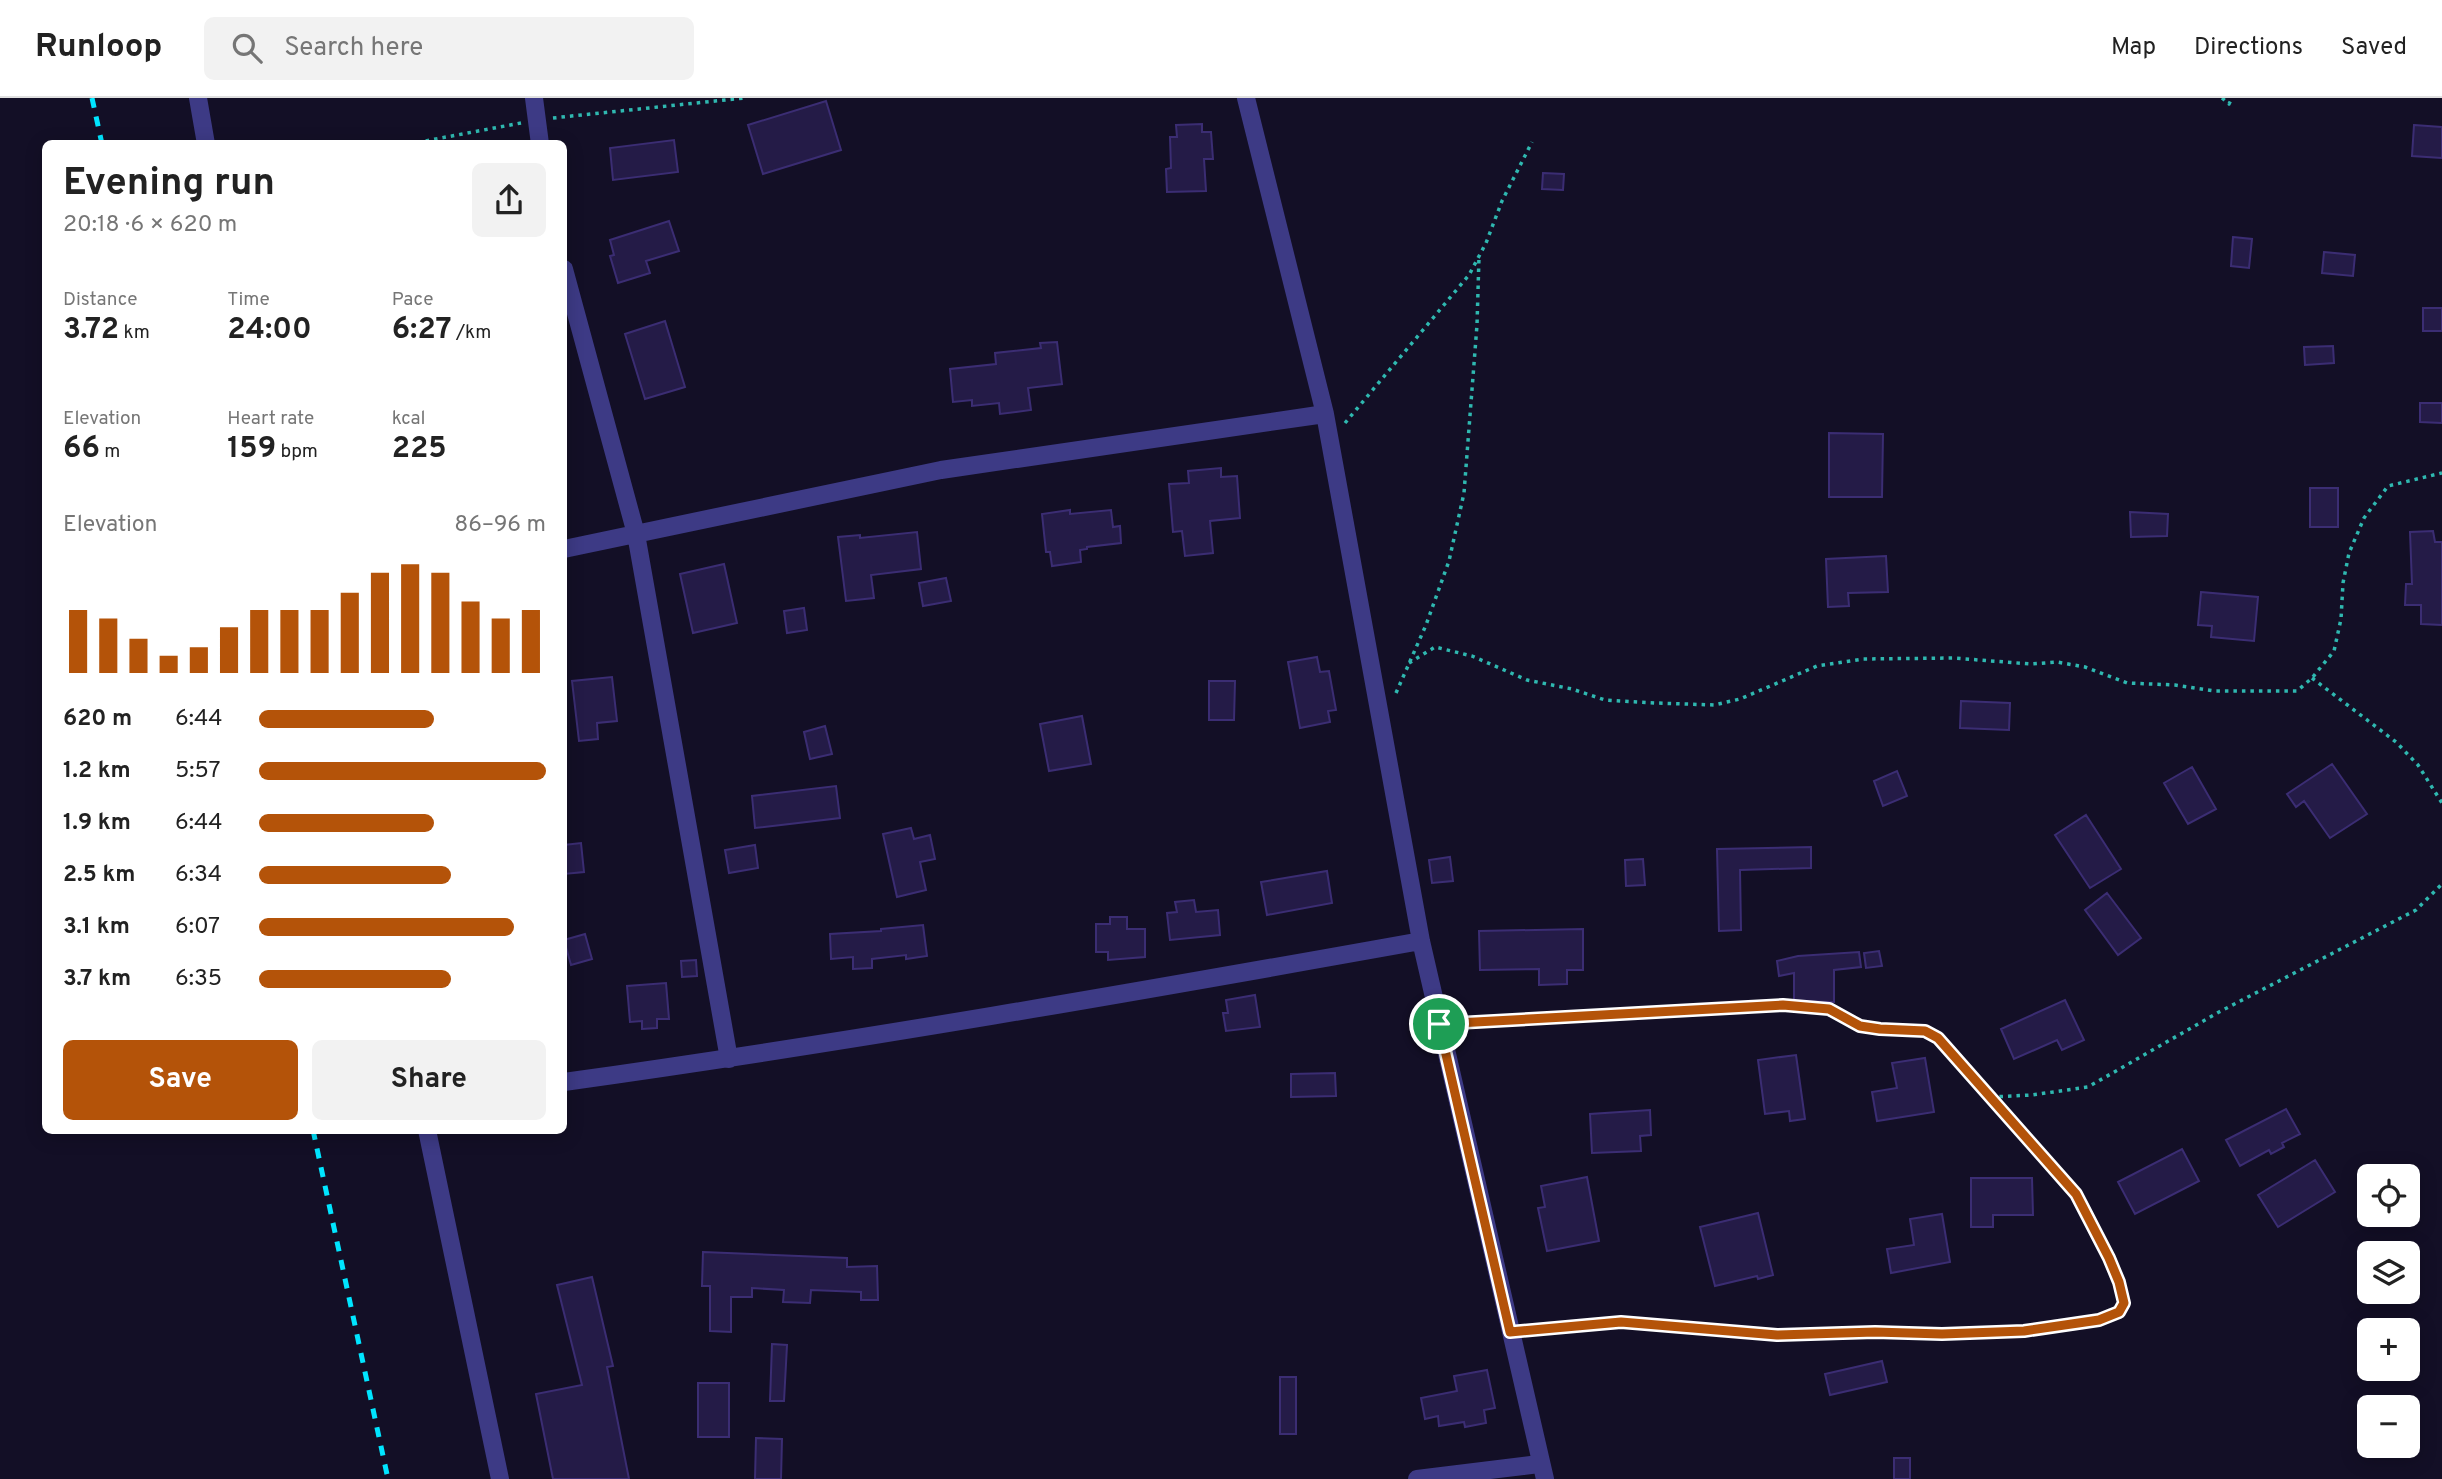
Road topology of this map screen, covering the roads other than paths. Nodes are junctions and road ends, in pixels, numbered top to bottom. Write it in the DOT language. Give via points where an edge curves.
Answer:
graph roads {
  1 [pos="198,98"];
  2 [pos="534,98"];
  3 [pos="1246,98"];
  4 [pos="205,140"];
  5 [pos="540,140"];
  6 [pos="567,280"];
  7 [pos="1325,414"];
  8 [pos="636,534"];
  9 [pos="567,548"];
  10 [pos="1421,941"];
  11 [pos="729,1059"];
  12 [pos="567,1082"];
  13 [pos="428,1134"];
  14 [pos="1542,1471"];
  15 [pos="500,1479"];
  16 [pos="1417,1479"];
  1 -- 4 [label="street"];
  2 -- 5 [label="street"];
  3 -- 7 [label="street"];
  6 -- 8 [label="street"];
  7 -- 8 [label="street" via="941,470"];
  7 -- 10 [label="street"];
  8 -- 9 [label="street"];
  8 -- 11 [label="street"];
  10 -- 11 [label="street" via="1061,1006"];
  10 -- 14 [label="street"];
  11 -- 12 [label="street"];
  13 -- 15 [label="street"];
  14 -- 16 [label="street"];
}
